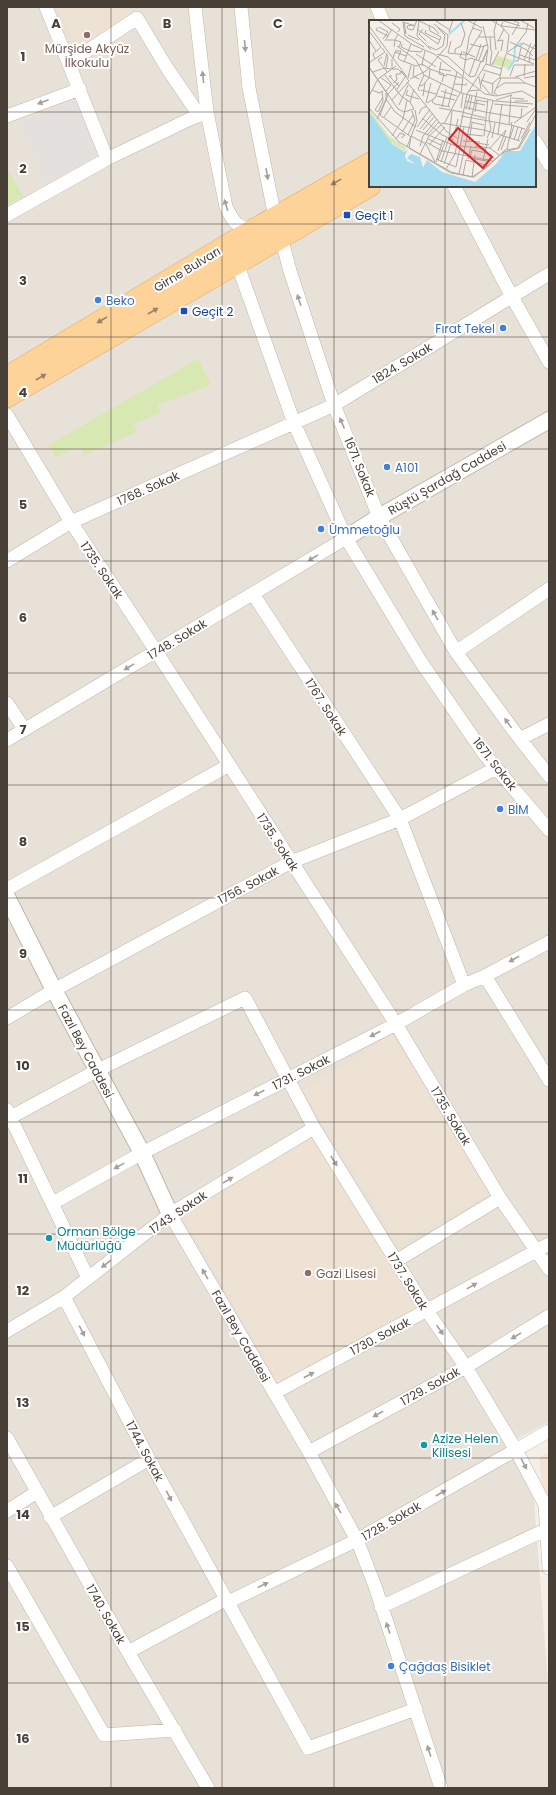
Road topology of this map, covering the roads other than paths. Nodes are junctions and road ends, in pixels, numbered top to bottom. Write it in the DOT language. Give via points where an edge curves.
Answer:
graph roads {
  1 [pos="46,7"];
  2 [pos="195,7"];
  3 [pos="241,7"];
  4 [pos="377,7"];
  5 [pos="383,20"];
  6 [pos="69,63"];
  7 [pos="549,64"];
  8 [pos="536,72"];
  9 [pos="549,83"];
  10 [pos="80,88"];
  11 [pos="536,90"];
  12 [pos="203,113"];
  13 [pos="7,116"];
  14 [pos="540,147"];
  15 [pos="108,159"];
  16 [pos="369,164"];
  17 [pos="549,164"];
  18 [pos="369,187"];
  19 [pos="460,188"];
  20 [pos="7,215"];
  21 [pos="275,217"];
  22 [pos="252,230"];
  23 [pos="280,237"];
  24 [pos="237,263"];
  25 [pos="549,274"];
  26 [pos="512,297"];
  27 [pos="549,362"];
  28 [pos="7,377"];
  29 [pos="7,396"];
  30 [pos="334,405"];
  31 [pos="7,415"];
  32 [pos="549,420"];
  33 [pos="294,423"];
  34 [pos="379,517"];
  35 [pos="71,522"];
  36 [pos="346,538"];
  37 [pos="7,561"];
  38 [pos="549,589"];
  39 [pos="253,594"];
  40 [pos="156,651"];
  41 [pos="456,652"];
  42 [pos="7,704"];
  43 [pos="549,724"];
  44 [pos="24,729"];
  45 [pos="7,740"];
  46 [pos="520,740"];
  47 [pos="229,765"];
  48 [pos="496,768"];
  49 [pos="549,776"];
  50 [pos="400,819"];
  51 [pos="549,830"];
  52 [pos="291,862"];
  53 [pos="7,889"];
  54 [pos="7,897"];
  55 [pos="549,942"];
  56 [pos="485,976"];
  57 [pos="464,985"];
  58 [pos="54,990"];
  59 [pos="7,1018"];
  60 [pos="396,1024"];
  61 [pos="96,1071"];
  62 [pos="287,1079"];
  63 [pos="549,1080"];
  64 [pos="9,1114"];
  65 [pos="314,1128"];
  66 [pos="142,1153"];
  67 [pos="500,1198"];
  68 [pos="53,1203"];
  69 [pos="170,1214"];
  70 [pos="549,1244"];
  71 [pos="537,1251"];
  72 [pos="396,1260"];
  73 [pos="549,1269"];
  74 [pos="88,1278"];
  75 [pos="64,1297"];
  76 [pos="427,1311"];
  77 [pos="549,1316"];
  78 [pos="7,1331"];
  79 [pos="466,1367"];
  80 [pos="274,1394"];
  81 [pos="549,1431"];
  82 [pos="7,1438"];
  83 [pos="516,1450"];
  84 [pos="309,1452"];
  85 [pos="149,1459"];
  86 [pos="37,1492"];
  87 [pos="7,1510"];
  88 [pos="50,1517"];
  89 [pos="547,1529"];
  90 [pos="357,1540"];
  91 [pos="7,1566"];
  92 [pos="549,1568"];
  93 [pos="227,1601"];
  94 [pos="381,1607"];
  95 [pos="128,1652"];
  96 [pos="416,1709"];
  97 [pos="175,1730"];
  98 [pos="208,1788"];
  99 [pos="441,1788"];
  1 -- 6 [label="street"];
  12 -- 2 [label="street, one-way"];
  3 -- 21 [label="street, one-way" via="249,88"];
  4 -- 5 [label="street"];
  6 -- 10 [label="street"];
  6 -- 12 [label="street" via="137,18 167,68"];
  7 -- 8 [label="main road"];
  9 -- 11 [label="main road"];
  10 -- 13 [label="street, one-way"];
  10 -- 15 [label="street"];
  12 -- 15 [label="street"];
  22 -- 12 [label="street, one-way" via="241,228 232,219 226,207"];
  14 -- 17 [label="street"];
  15 -- 20 [label="street"];
  16 -- 21 [label="main road, Girne Bulvarı, one-way"];
  18 -- 23 [label="main road, Girne Bulvarı"];
  19 -- 26 [label="street"];
  21 -- 22 [label="main road, Girne Bulvarı"];
  22 -- 28 [label="main road, Girne Bulvarı, one-way"];
  23 -- 24 [label="main road, Girne Bulvarı"];
  30 -- 23 [label="street, 1671. Sokak, one-way"];
  29 -- 24 [label="main road, Girne Bulvarı, one-way"];
  24 -- 33 [label="street, 1671. Sokak"];
  25 -- 26 [label="street, 1824. Sokak"];
  26 -- 27 [label="street"];
  26 -- 30 [label="street, 1824. Sokak"];
  30 -- 33 [label="street, 1824. Sokak"];
  34 -- 30 [label="street, 1671. Sokak, one-way"];
  31 -- 35 [label="street, 1735. Sokak"];
  32 -- 34 [label="street, Rüştü Şardağ Caddesi"];
  33 -- 35 [label="street, 1768. Sokak"];
  33 -- 36 [label="street, 1671. Sokak"];
  34 -- 36 [label="street, Rüştü Şardağ Caddesi"];
  41 -- 34 [label="street, 1671. Sokak, one-way"];
  35 -- 37 [label="street, 1768. Sokak"];
  35 -- 40 [label="street, 1735. Sokak"];
  36 -- 39 [label="street, 1748. Sokak, one-way"];
  36 -- 48 [label="street, 1671. Sokak" via="421,662"];
  38 -- 41 [label="street"];
  39 -- 40 [label="street, 1748. Sokak"];
  39 -- 50 [label="street, 1767. Sokak"];
  40 -- 44 [label="street, 1748. Sokak, one-way"];
  40 -- 47 [label="street, 1735. Sokak"];
  46 -- 41 [label="street, 1671. Sokak, one-way"];
  42 -- 44 [label="street"];
  43 -- 46 [label="street"];
  44 -- 45 [label="street, 1748. Sokak"];
  46 -- 49 [label="street, 1671. Sokak"];
  47 -- 52 [label="street, 1735. Sokak"];
  47 -- 53 [label="street"];
  48 -- 50 [label="street, 1756. Sokak"];
  48 -- 51 [label="street, 1671. Sokak"];
  50 -- 52 [label="street, 1756. Sokak"];
  50 -- 57 [label="street, 1767. Sokak"];
  52 -- 58 [label="street, 1756. Sokak"];
  52 -- 60 [label="street, 1735. Sokak"];
  54 -- 58 [label="street, Fazıl Bey Caddesi"];
  55 -- 56 [label="street, 1731. Sokak, one-way"];
  56 -- 57 [label="street, 1731. Sokak"];
  56 -- 63 [label="street"];
  57 -- 60 [label="street, 1731. Sokak"];
  58 -- 59 [label="street, 1756. Sokak"];
  58 -- 61 [label="street, Fazıl Bey Caddesi"];
  60 -- 62 [label="street, 1731. Sokak, one-way"];
  60 -- 67 [label="street, 1735. Sokak"];
  61 -- 62 [label="street, 1737. Sokak" via="245,998"];
  61 -- 64 [label="street"];
  61 -- 66 [label="street, Fazıl Bey Caddesi"];
  62 -- 65 [label="street, 1737. Sokak"];
  62 -- 66 [label="street, 1731. Sokak, one-way"];
  64 -- 68 [label="street"];
  69 -- 65 [label="street, 1743. Sokak, one-way"];
  65 -- 72 [label="street, 1737. Sokak, one-way"];
  66 -- 68 [label="street, 1731. Sokak, one-way"];
  66 -- 69 [label="street, Fazıl Bey Caddesi"];
  67 -- 71 [label="street, 1735. Sokak"];
  67 -- 72 [label="street"];
  68 -- 74 [label="street"];
  69 -- 74 [label="street, 1743. Sokak, one-way"];
  80 -- 69 [label="street, Fazıl Bey Caddesi, one-way"];
  70 -- 71 [label="street, 1730. Sokak"];
  71 -- 73 [label="street, 1735. Sokak"];
  76 -- 71 [label="street, 1730. Sokak, one-way"];
  72 -- 76 [label="street, 1737. Sokak"];
  74 -- 75 [label="street, 1743. Sokak"];
  75 -- 78 [label="street, 1743. Sokak"];
  75 -- 85 [label="street, 1744. Sokak, one-way"];
  76 -- 79 [label="street, 1737. Sokak, one-way"];
  80 -- 76 [label="street, 1730. Sokak, one-way"];
  77 -- 79 [label="street, 1729. Sokak, one-way"];
  79 -- 83 [label="street, 1737. Sokak"];
  79 -- 84 [label="street, 1729. Sokak, one-way"];
  80 -- 84 [label="street, Fazıl Bey Caddesi"];
  81 -- 83 [label="street, 1728. Sokak"];
  82 -- 86 [label="street, 1740. Sokak"];
  83 -- 89 [label="street, 1737. Sokak, one-way" via="545,1505"];
  90 -- 83 [label="street, 1728. Sokak, one-way"];
  90 -- 84 [label="street, Fazıl Bey Caddesi, one-way"];
  85 -- 88 [label="street"];
  85 -- 93 [label="street, 1744. Sokak, one-way"];
  86 -- 87 [label="street"];
  86 -- 88 [label="street, 1740. Sokak"];
  88 -- 95 [label="street, 1740. Sokak"];
  89 -- 92 [label="street, 1737. Sokak"];
  89 -- 94 [label="street"];
  93 -- 90 [label="street, 1728. Sokak, one-way"];
  90 -- 94 [label="street, Fazıl Bey Caddesi"];
  91 -- 97 [label="street" via="104,1735"];
  93 -- 95 [label="street, 1728. Sokak"];
  93 -- 96 [label="street" via="308,1748"];
  96 -- 94 [label="street, Fazıl Bey Caddesi, one-way"];
  95 -- 97 [label="street, 1740. Sokak"];
  99 -- 96 [label="street, Fazıl Bey Caddesi, one-way"];
  97 -- 98 [label="street, 1740. Sokak"];
}
